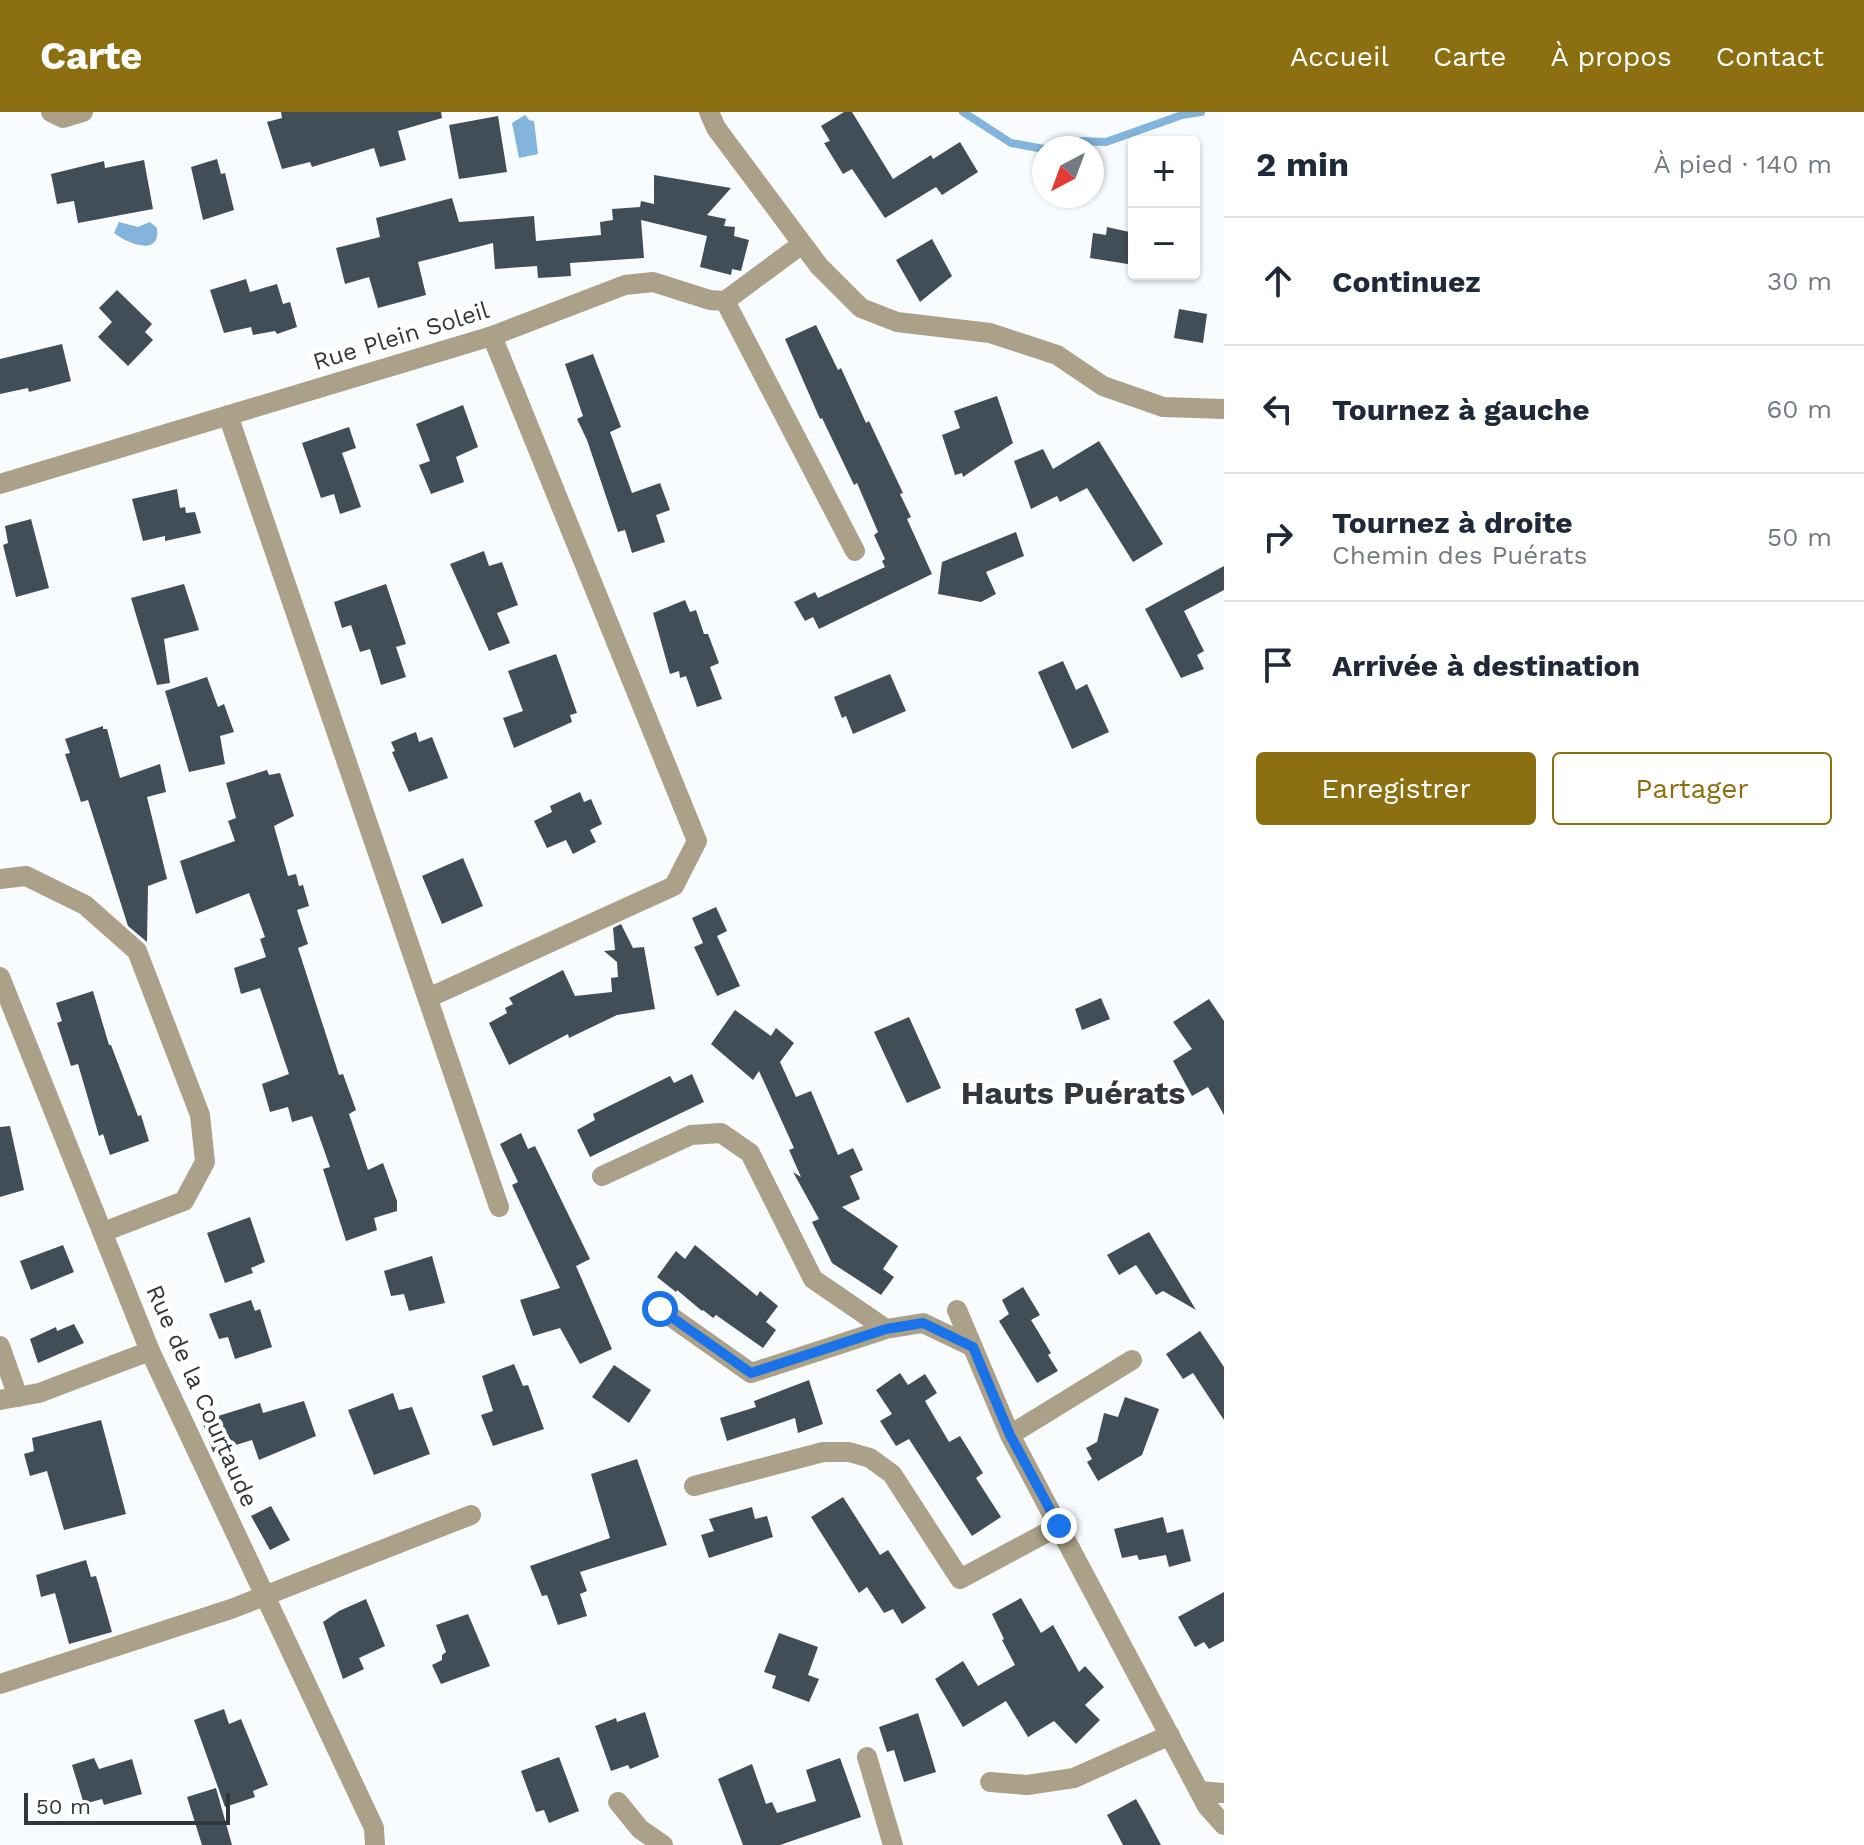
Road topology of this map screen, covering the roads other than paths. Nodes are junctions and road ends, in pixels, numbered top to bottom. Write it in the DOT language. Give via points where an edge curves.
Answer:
graph roads {
  1 [pos="51,112"];
  2 [pos="83,112"];
  3 [pos="709,112"];
  4 [pos="802,244"];
  5 [pos="725,301"];
  6 [pos="492,336"];
  7 [pos="1224,409"];
  8 [pos="228,415"];
  9 [pos="0,484"];
  10 [pos="855,551"];
  11 [pos="0,879"];
  12 [pos="0,977"];
  13 [pos="428,998"];
  14 [pos="602,1176"];
  15 [pos="499,1207"];
  16 [pos="103,1232"];
  17 [pos="660,1309"];
  18 [pos="957,1310"];
  19 [pos="886,1329"];
  20 [pos="0,1346"];
  21 [pos="973,1347"];
  22 [pos="150,1351"];
  23 [pos="1132,1360"];
  24 [pos="9,1398"];
  25 [pos="1010,1435"];
  26 [pos="694,1486"];
  27 [pos="471,1515"];
  28 [pos="1059,1526"];
  29 [pos="264,1597"];
  30 [pos="0,1684"];
  31 [pos="1170,1735"];
  32 [pos="867,1757"];
  33 [pos="990,1782"];
  34 [pos="1199,1791"];
  35 [pos="1224,1793"];
  36 [pos="618,1802"];
  37 [pos="1224,1825"];
  38 [pos="374,1836"];
  39 [pos="393,1845"];
  40 [pos="663,1845"];
  41 [pos="893,1845"];
  1 -- 2 [label="street" via="63,118"];
  3 -- 4 [label="street"];
  4 -- 5 [label="street"];
  4 -- 7 [label="street" via="861,308 897,322 990,333 1057,355 1103,386 1163,407"];
  5 -- 6 [label="street, Rue Plein Soleil" via="653,282 625,285"];
  5 -- 10 [label="street"];
  6 -- 8 [label="street, Rue Plein Soleil"];
  6 -- 13 [label="street" via="697,841 674,886"];
  8 -- 9 [label="street, Rue Plein Soleil"];
  8 -- 13 [label="street"];
  11 -- 16 [label="street" via="26,876 85,905 137,951 200,1115 205,1162 184,1201"];
  12 -- 16 [label="street, Rue de la Courtaude"];
  13 -- 15 [label="street"];
  14 -- 19 [label="street" via="691,1135 721,1133 750,1153 813,1279"];
  16 -- 22 [label="street, Rue de la Courtaude"];
  17 -- 19 [label="street" via="751,1373"];
  18 -- 21 [label="street"];
  19 -- 21 [label="street" via="923,1323"];
  20 -- 24 [label="street"];
  21 -- 25 [label="street"];
  22 -- 24 [label="street" via="39,1393"];
  22 -- 29 [label="street, Rue de la Courtaude"];
  23 -- 25 [label="street"];
  25 -- 28 [label="street"];
  26 -- 28 [label="street" via="823,1452 870,1458 892,1474 960,1579"];
  27 -- 29 [label="street"];
  28 -- 31 [label="street"];
  29 -- 30 [label="street"];
  29 -- 38 [label="street, Rue de la Courtaude"];
  31 -- 33 [label="street" via="1074,1778 1027,1785"];
  31 -- 34 [label="street"];
  32 -- 41 [label="street"];
  34 -- 35 [label="street"];
  34 -- 37 [label="street"];
  36 -- 40 [label="street" via="640,1829"];
  38 -- 39 [label="street, Rue de la Courtaude"];
}
